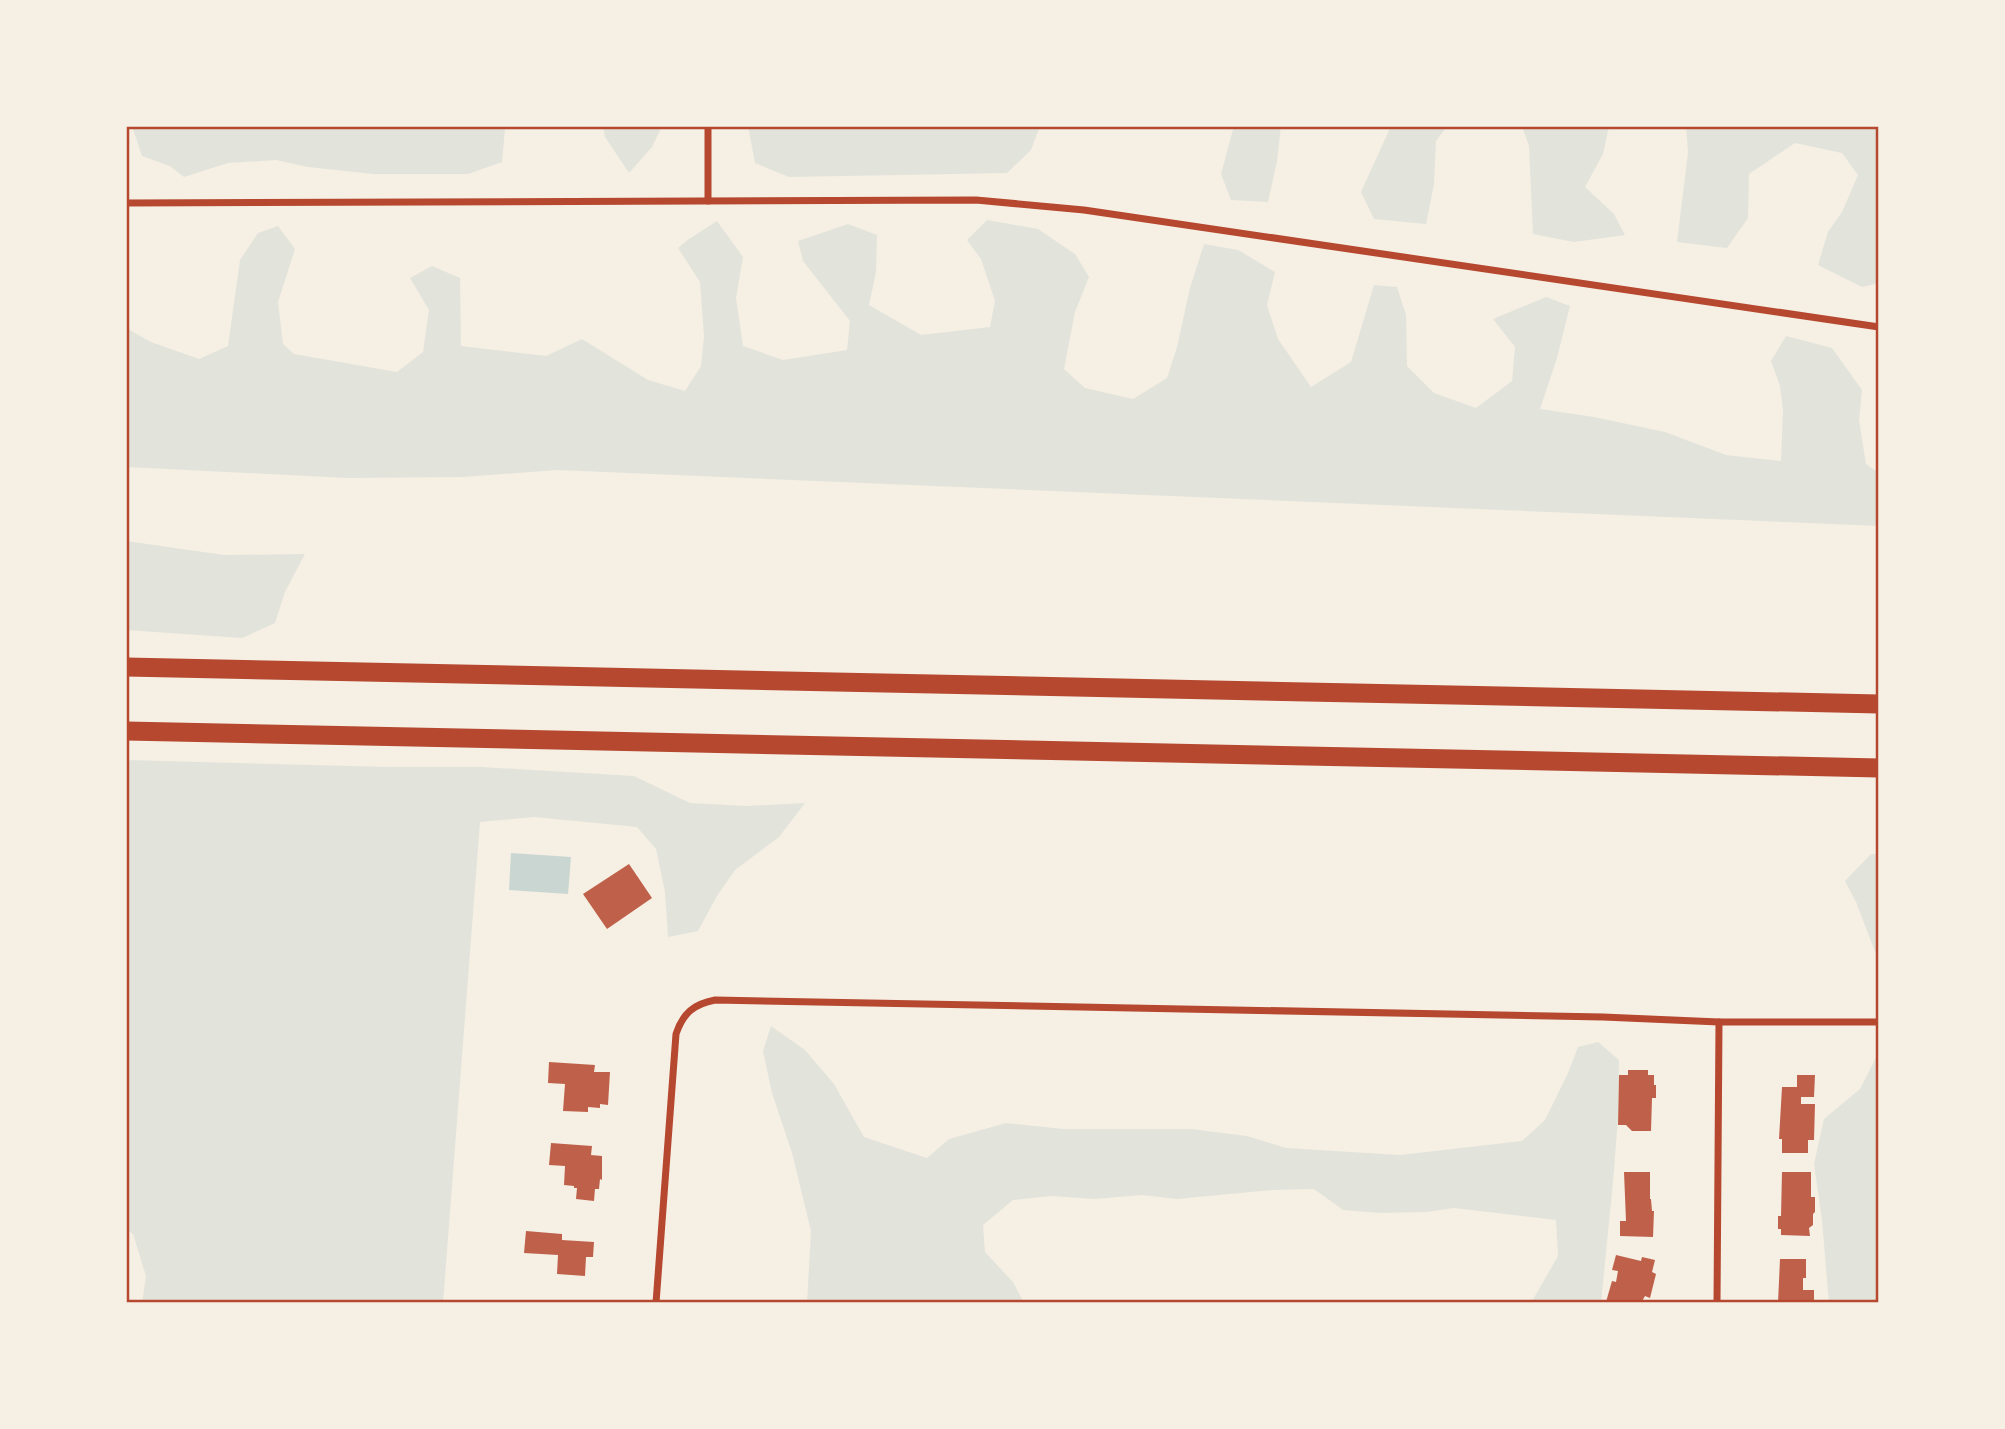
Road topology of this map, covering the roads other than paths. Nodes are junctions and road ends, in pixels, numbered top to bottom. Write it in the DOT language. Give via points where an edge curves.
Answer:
graph roads {
  1 [pos="708,126"];
  2 [pos="708,201"];
  3 [pos="126,203"];
  4 [pos="1879,327"];
  5 [pos="126,667"];
  6 [pos="1879,704"];
  7 [pos="126,731"];
  8 [pos="1879,768"];
  9 [pos="1718,1022"];
  10 [pos="1879,1022"];
  11 [pos="656,1303"];
  12 [pos="1717,1303"];
  1 -- 2 [label="street"];
  2 -- 3 [label="street"];
  2 -- 4 [label="street" via="1020,203"];
  5 -- 6 [label="highway"];
  7 -- 8 [label="highway"];
  9 -- 10 [label="street"];
  9 -- 11 [label="street" via="1186,1008 704,1002 686,1014 676,1034"];
  9 -- 12 [label="street"];
}
